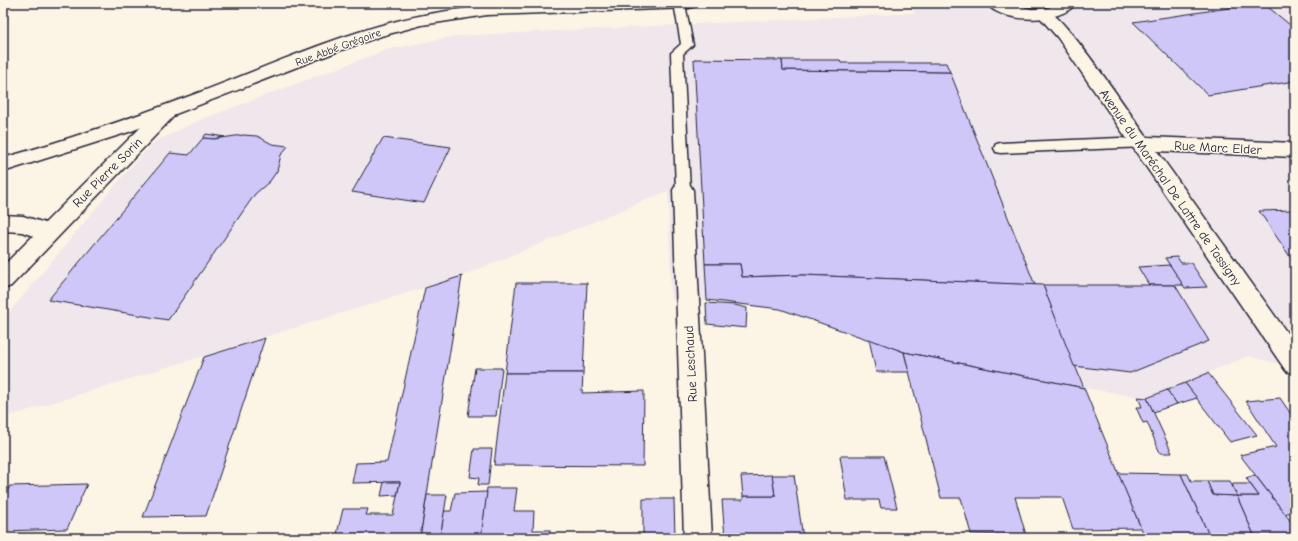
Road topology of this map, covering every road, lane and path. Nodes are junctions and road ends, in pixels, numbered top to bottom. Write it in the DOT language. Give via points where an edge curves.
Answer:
graph roads {
  1 [pos="684,3"];
  2 [pos="994,3"];
  3 [pos="1068,3"];
  4 [pos="1045,14"];
  5 [pos="167,112"];
  6 [pos="1141,144"];
  7 [pos="1001,148"];
  8 [pos="1295,150"];
  9 [pos="3,165"];
  10 [pos="683,190"];
  11 [pos="3,223"];
  12 [pos="48,233"];
  13 [pos="3,280"];
  14 [pos="1295,363"];
  15 [pos="698,538"];
  1 -- 5 [label="street, Rue Abbé Grégoire" via="468,12 421,20 363,37"];
  1 -- 10 [label="lane" via="687,45 677,54"];
  2 -- 4 [label="street" via="1022,13"];
  3 -- 4 [label="street" via="1058,10"];
  4 -- 6 [label="street, Avenue du Maréchal De Lattre de Tassigny" via="1064,34"];
  5 -- 9 [label="street, Rue Abbé Grégoire"];
  5 -- 12 [label="street, Rue Pierre Sorin"];
  6 -- 7 [label="lane"];
  6 -- 8 [label="street, Rue Marc Elder"];
  6 -- 14 [label="street, Avenue du Maréchal De Lattre de Tassigny"];
  10 -- 15 [label="street, Rue Leschaud"];
  11 -- 12 [label="street" via="23,224"];
  12 -- 13 [label="street, Rue Pierre Sorin"];
}
